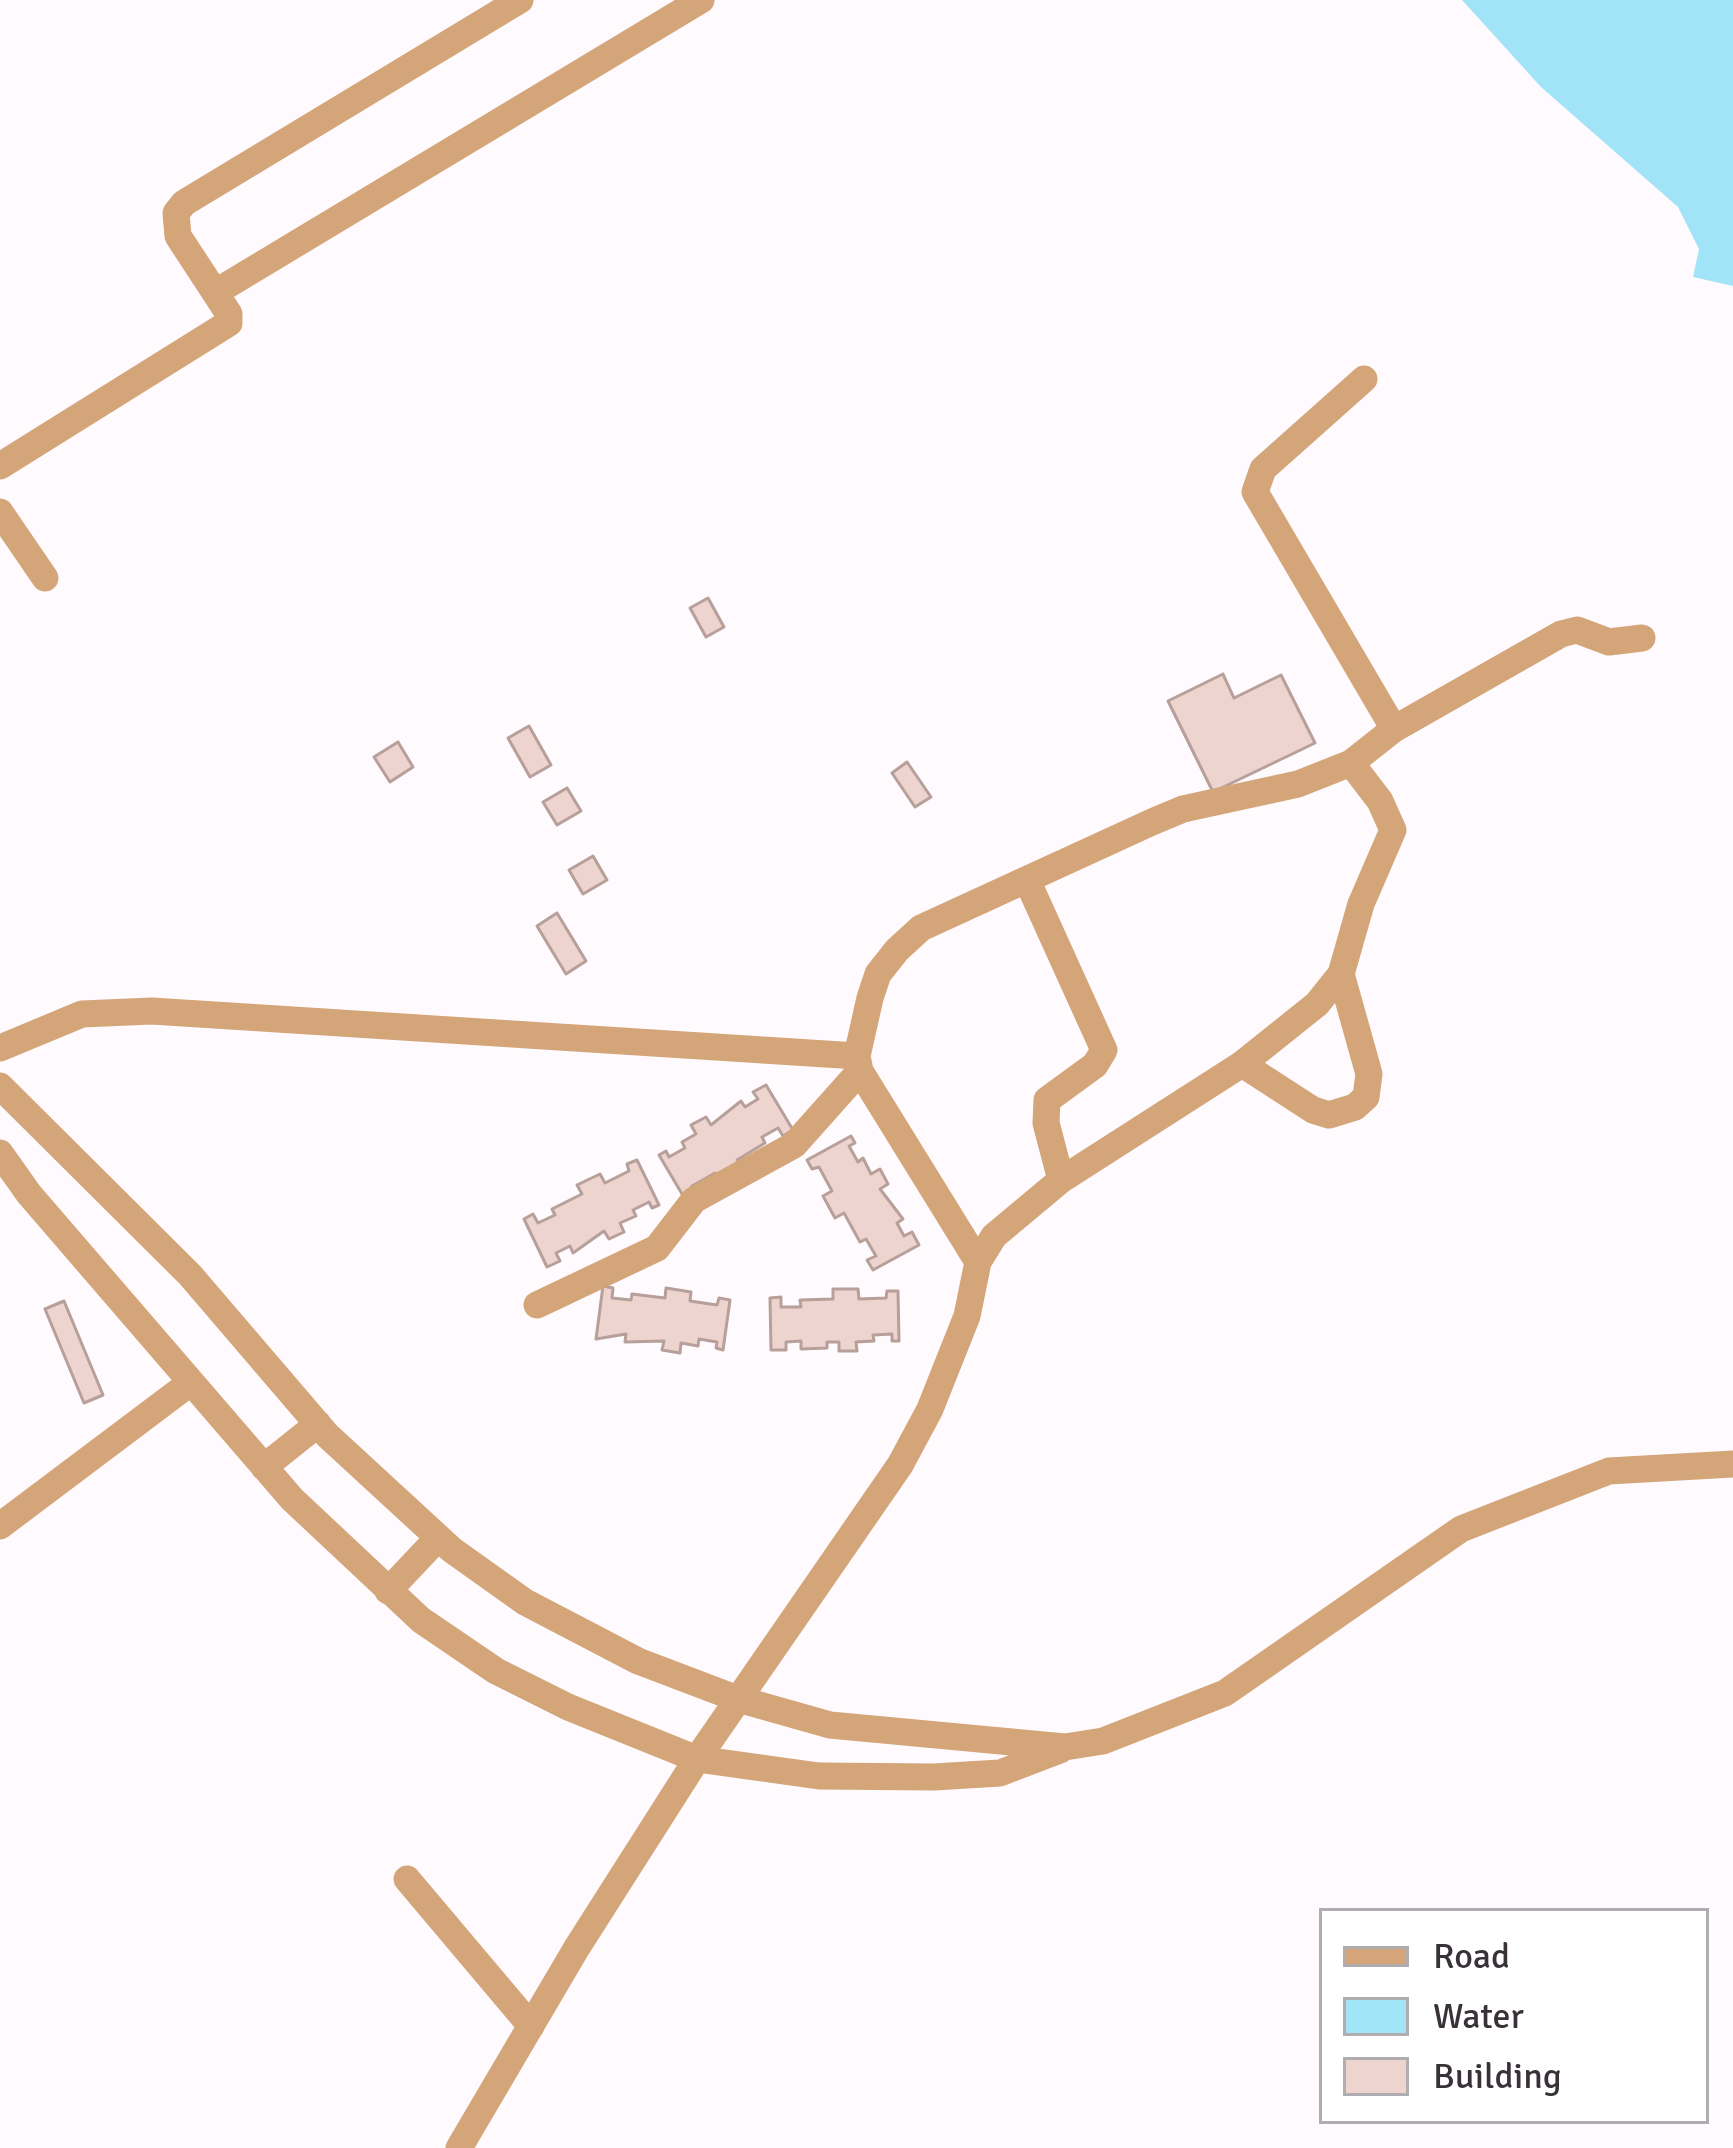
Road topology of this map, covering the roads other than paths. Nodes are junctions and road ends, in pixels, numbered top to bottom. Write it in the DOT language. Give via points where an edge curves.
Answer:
graph roads {
  1 [pos="520,0"];
  2 [pos="701,0"];
  3 [pos="216,292"];
  4 [pos="1364,380"];
  5 [pos="0,466"];
  6 [pos="0,512"];
  7 [pos="46,578"];
  8 [pos="1642,638"];
  9 [pos="1394,729"];
  10 [pos="1351,763"];
  11 [pos="1027,880"];
  12 [pos="1341,974"];
  13 [pos="0,1048"];
  14 [pos="858,1063"];
  15 [pos="1242,1064"];
  16 [pos="0,1086"];
  17 [pos="0,1153"];
  18 [pos="1061,1180"];
  19 [pos="978,1262"];
  20 [pos="537,1305"];
  21 [pos="190,1383"];
  22 [pos="318,1424"];
  23 [pos="1733,1464"];
  24 [pos="264,1467"];
  25 [pos="0,1526"];
  26 [pos="439,1538"];
  27 [pos="388,1591"];
  28 [pos="738,1699"];
  29 [pos="1065,1747"];
  30 [pos="697,1760"];
  31 [pos="406,1879"];
  32 [pos="530,2026"];
  33 [pos="459,2148"];
  1 -- 3 [label="street" via="184,203 176,213 178,236"];
  2 -- 3 [label="street"];
  3 -- 5 [label="street" via="230,314 221,331"];
  4 -- 9 [label="street" via="1263,469 1255,492"];
  6 -- 7 [label="street"];
  8 -- 9 [label="street" via="1609,643 1577,630 1561,634"];
  9 -- 10 [label="street"];
  10 -- 11 [label="street" via="1298,784 1183,809"];
  10 -- 12 [label="street" via="1393,830"];
  11 -- 14 [label="street" via="921,928 897,950 878,974"];
  11 -- 18 [label="street" via="1104,1050 1048,1100"];
  12 -- 15 [label="street" via="1317,1004"];
  12 -- 15 [label="street" via="1369,1074 1366,1097 1355,1107 1329,1115 1313,1110"];
  13 -- 14 [label="street" via="82,1014 152,1010"];
  14 -- 19 [label="street"];
  14 -- 20 [label="street" via="794,1144 694,1200 657,1248"];
  15 -- 18 [label="street"];
  16 -- 22 [label="street" via="190,1275"];
  17 -- 21 [label="street"];
  18 -- 19 [label="street" via="994,1236"];
  19 -- 28 [label="street" via="959,1334 900,1465"];
  21 -- 24 [label="street"];
  21 -- 25 [label="street"];
  22 -- 24 [label="street"];
  22 -- 26 [label="street"];
  23 -- 29 [label="street" via="1609,1471 1461,1529 1225,1693 1158,1723"];
  24 -- 27 [label="street"];
  26 -- 27 [label="street"];
  26 -- 28 [label="street" via="577,1631"];
  27 -- 30 [label="street" via="496,1671"];
  28 -- 29 [label="street" via="868,1731"];
  28 -- 30 [label="street"];
  29 -- 30 [label="street" via="1000,1773 934,1777 819,1776"];
  30 -- 32 [label="street"];
  31 -- 32 [label="street"];
  32 -- 33 [label="street"];
}
